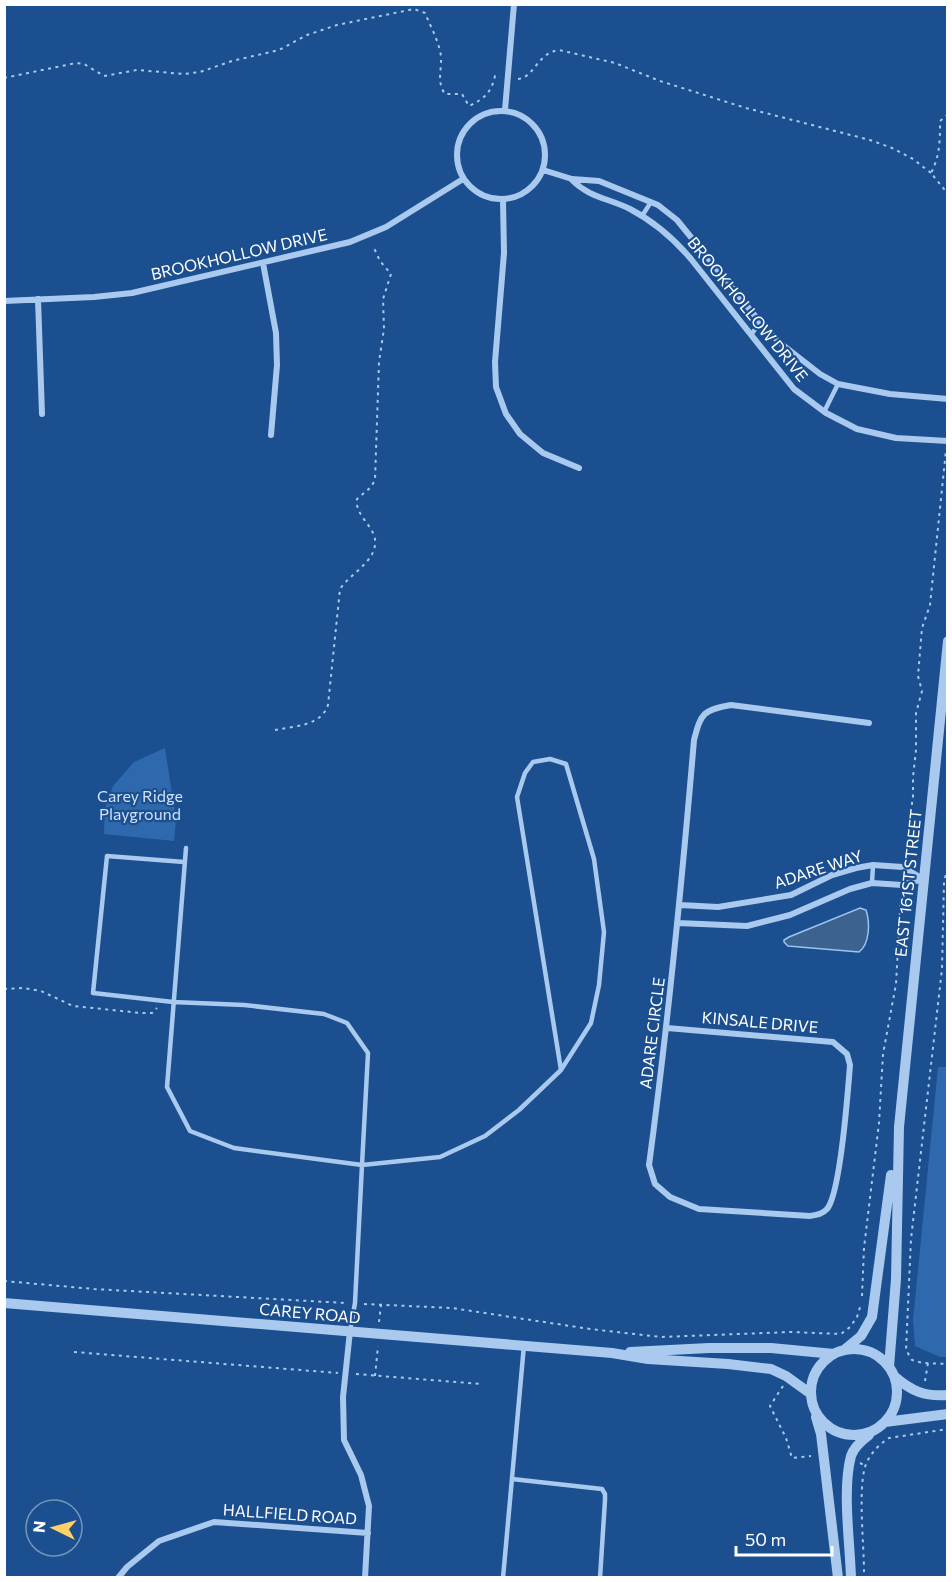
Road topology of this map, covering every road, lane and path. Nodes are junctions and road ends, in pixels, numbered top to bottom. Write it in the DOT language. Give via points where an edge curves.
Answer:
graph roads {
  1 [pos="514,4"];
  2 [pos="4,78"];
  3 [pos="508,78"];
  4 [pos="505,111"];
  5 [pos="948,114"];
  6 [pos="543,170"];
  7 [pos="931,173"];
  8 [pos="463,179"];
  9 [pos="572,179"];
  10 [pos="948,194"];
  11 [pos="503,200"];
  12 [pos="651,202"];
  13 [pos="642,216"];
  14 [pos="374,248"];
  15 [pos="700,248"];
  16 [pos="691,259"];
  17 [pos="262,263"];
  18 [pos="38,299"];
  19 [pos="4,302"];
  20 [pos="760,322"];
  21 [pos="751,335"];
  22 [pos="838,384"];
  23 [pos="948,399"];
  24 [pos="824,411"];
  25 [pos="42,414"];
  26 [pos="271,435"];
  27 [pos="948,441"];
  28 [pos="579,468"];
  29 [pos="948,641"];
  30 [pos="869,723"];
  31 [pos="275,730"];
  32 [pos="186,848"];
  33 [pos="184,862"];
  34 [pos="873,865"];
  35 [pos="948,868"];
  36 [pos="923,879"];
  37 [pos="872,883"];
  38 [pos="680,905"];
  39 [pos="678,923"];
  40 [pos="4,989"];
  41 [pos="173,1002"];
  42 [pos="159,1006"];
  43 [pos="667,1029"];
  44 [pos="847,1054"];
  45 [pos="561,1070"];
  46 [pos="899,1127"];
  47 [pos="362,1165"];
  48 [pos="4,1281"];
  49 [pos="4,1303"];
  50 [pos="355,1303"];
  51 [pos="857,1317"];
  52 [pos="350,1331"];
  53 [pos="524,1346"];
  54 [pos="74,1352"];
  55 [pos="839,1352"];
  56 [pos="612,1353"];
  57 [pos="928,1363"];
  58 [pos="948,1364"];
  59 [pos="891,1371"];
  60 [pos="346,1374"];
  61 [pos="924,1383"];
  62 [pos="481,1384"];
  63 [pos="783,1386"];
  64 [pos="811,1394"];
  65 [pos="948,1395"];
  66 [pos="814,1408"];
  67 [pos="948,1414"];
  68 [pos="885,1422"];
  69 [pos="948,1429"];
  70 [pos="874,1431"];
  71 [pos="813,1456"];
  72 [pos="512,1479"];
  73 [pos="368,1533"];
  74 [pos="118,1578"];
  75 [pos="364,1578"];
  76 [pos="503,1578"];
  77 [pos="600,1578"];
  78 [pos="838,1578"];
  79 [pos="851,1578"];
  80 [pos="863,1578"];
  1 -- 3 [label="street"];
  2 -- 3 [label="path" via="76,63 104,76 137,70 200,72 279,50 337,25 410,9 425,14 439,47 443,92 462,94 469,106 484,99 495,76"];
  3 -- 4 [label="street"];
  3 -- 7 [label="path" via="524,78 550,51 559,50 615,63 746,108 870,140 913,159"];
  4 -- 6 [label="street" via="516,113 535,127 544,147"];
  4 -- 8 [label="street" via="481,115 463,131 456,155"];
  5 -- 7 [label="path" via="940,121 940,145"];
  6 -- 9 [label="street, BROOKHOLLOW DRIVE"];
  6 -- 11 [label="street" via="523,194"];
  7 -- 10 [label="path"];
  8 -- 11 [label="street" via="480,195"];
  8 -- 17 [label="street, BROOKHOLLOW DRIVE" via="370,235"];
  9 -- 12 [label="street, BROOKHOLLOW DRIVE" via="599,181"];
  9 -- 13 [label="street, BROOKHOLLOW DRIVE" via="583,191"];
  11 -- 28 [label="street" via="496,387 506,414 520,434 543,453"];
  12 -- 13 [label="lane"];
  12 -- 15 [label="street, BROOKHOLLOW DRIVE" via="677,220"];
  13 -- 16 [label="street, BROOKHOLLOW DRIVE"];
  14 -- 31 [label="path" via="391,274 383,299 375,480 356,501 375,537 375,546 368,560 340,589 326,712 317,720"];
  15 -- 16 [label="lane"];
  15 -- 20 [label="street, BROOKHOLLOW DRIVE"];
  16 -- 21 [label="street, BROOKHOLLOW DRIVE"];
  17 -- 18 [label="street, BROOKHOLLOW DRIVE" via="132,293"];
  17 -- 26 [label="street" via="276,333"];
  18 -- 19 [label="street, BROOKHOLLOW DRIVE"];
  18 -- 25 [label="street"];
  20 -- 21 [label="lane"];
  20 -- 22 [label="street, BROOKHOLLOW DRIVE" via="779,342"];
  21 -- 24 [label="street, BROOKHOLLOW DRIVE" via="794,388"];
  22 -- 23 [label="street, BROOKHOLLOW DRIVE"];
  22 -- 24 [label="lane"];
  24 -- 27 [label="street, BROOKHOLLOW DRIVE" via="858,429 878,434"];
  29 -- 36 [label="street, EAST 161ST STREET"];
  30 -- 38 [label="street, ADARE CIRCLE" via="731,705 711,709 700,719 694,740"];
  32 -- 33 [label="lane"];
  33 -- 41 [label="lane"];
  33 -- 41 [label="lane" via="107,856 93,993"];
  34 -- 36 [label="street, ADARE WAY" via="903,867"];
  34 -- 37 [label="lane"];
  34 -- 38 [label="street, ADARE WAY" via="832,875 791,895 718,907"];
  35 -- 57 [label="path" via="944,881 942,969 911,1239 906,1333 906,1350 912,1360"];
  36 -- 37 [label="street, ADARE WAY" via="902,885"];
  36 -- 46 [label="street, EAST 161ST STREET"];
  37 -- 39 [label="street, ADARE WAY" via="790,915 747,926"];
  38 -- 39 [label="street, ADARE CIRCLE"];
  39 -- 43 [label="street, ADARE CIRCLE"];
  40 -- 42 [label="path" via="41,991 72,1006 152,1013"];
  41 -- 47 [label="lane" via="167,1087 190,1131 234,1148"];
  41 -- 47 [label="lane" via="324,1014 347,1023 368,1053"];
  43 -- 44 [label="street, KINSALE DRIVE" via="833,1042"];
  43 -- 44 [label="street, ADARE CIRCLE" via="649,1165 655,1184 670,1197 699,1209 810,1216 827,1209 837,1185 850,1065"];
  45 -- 45 [label="lane" via="591,1023 604,932 594,859 581,809 566,764 550,759 533,762 517,797"];
  45 -- 47 [label="lane" via="485,1137 440,1157"];
  46 -- 55 [label="street, EAST 161ST STREET" via="872,1317 861,1336"];
  46 -- 59 [label="street, EAST 161ST STREET"];
  47 -- 50 [label="lane"];
  48 -- 50 [label="path"];
  49 -- 52 [label="street, CAREY ROAD"];
  50 -- 51 [label="path" via="452,1308 661,1337 791,1332 832,1335 841,1334"];
  50 -- 52 [label="lane"];
  52 -- 53 [label="street, CAREY ROAD"];
  52 -- 60 [label="street"];
  53 -- 56 [label="street, CAREY ROAD"];
  53 -- 72 [label="lane"];
  54 -- 60 [label="path"];
  55 -- 56 [label="street, CAREY ROAD" via="709,1348"];
  55 -- 59 [label="street" via="869,1352"];
  55 -- 64 [label="street" via="817,1370"];
  56 -- 64 [label="street, CAREY ROAD" via="771,1369"];
  57 -- 58 [label="path"];
  57 -- 61 [label="path"];
  59 -- 65 [label="street" via="915,1392"];
  59 -- 68 [label="street" via="897,1400"];
  60 -- 62 [label="path"];
  60 -- 73 [label="street" via="344,1440 361,1475 369,1506"];
  63 -- 71 [label="path" via="770,1406 792,1458"];
  64 -- 66 [label="street"];
  66 -- 70 [label="street" via="832,1430 846,1435"];
  66 -- 78 [label="street" via="821,1434"];
  67 -- 68 [label="street"];
  68 -- 70 [label="street"];
  69 -- 80 [label="path" via="889,1438 870,1456 863,1476"];
  70 -- 79 [label="street" via="852,1455 848,1484"];
  72 -- 76 [label="lane"];
  72 -- 77 [label="lane" via="602,1489 605,1500"];
  73 -- 74 [label="street, HALLFIELD ROAD" via="214,1522 159,1541"];
  73 -- 75 [label="street"];
}
